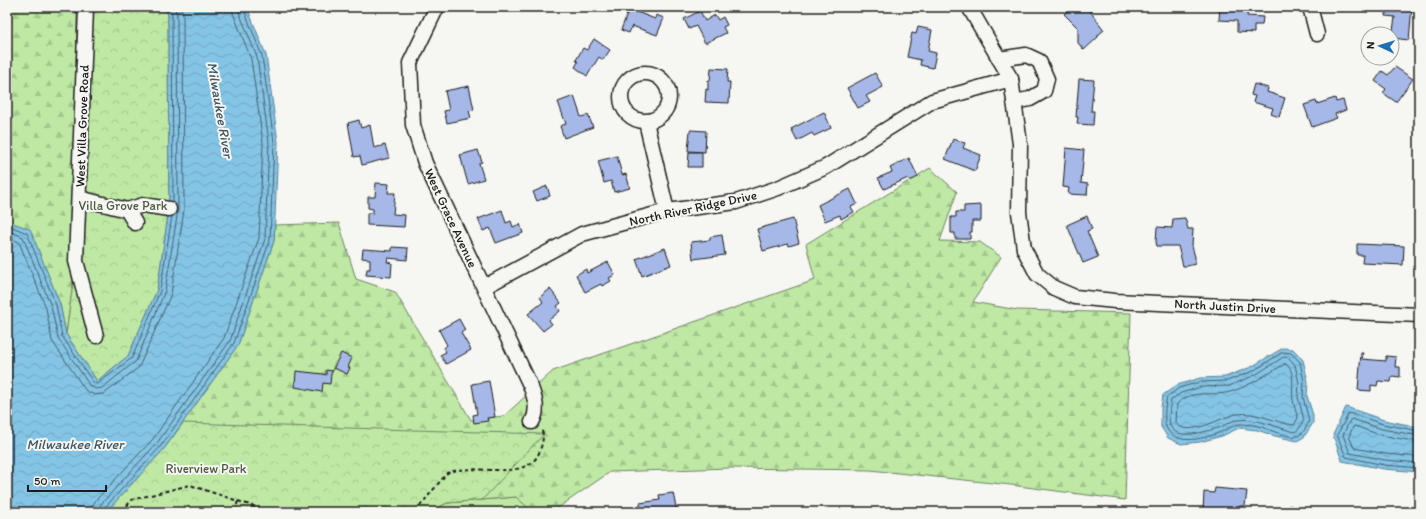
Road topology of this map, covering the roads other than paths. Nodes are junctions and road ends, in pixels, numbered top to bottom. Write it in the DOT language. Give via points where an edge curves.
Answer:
graph roads {
  1 [pos="437,7"];
  2 [pos="969,7"];
  3 [pos="1310,7"];
  4 [pos="84,8"];
  5 [pos="1317,34"];
  6 [pos="1000,59"];
  7 [pos="1011,79"];
  8 [pos="1014,102"];
  9 [pos="646,122"];
  10 [pos="79,198"];
  11 [pos="169,209"];
  12 [pos="127,210"];
  13 [pos="667,211"];
  14 [pos="135,223"];
  15 [pos="484,287"];
  16 [pos="1419,315"];
  17 [pos="96,336"];
  18 [pos="532,422"];
  1 -- 15 [label="street, West Grace Avenue" via="410,63 413,125 425,163"];
  2 -- 6 [label="street"];
  3 -- 5 [label="street"];
  4 -- 10 [label="street, West Villa Grove Road"];
  6 -- 7 [label="street"];
  6 -- 8 [label="street" via="1026,55 1040,61 1047,79 1044,91"];
  7 -- 8 [label="street"];
  7 -- 13 [label="street, North River Ridge Drive" via="932,101 826,167 778,188 736,202"];
  8 -- 16 [label="street, North Justin Drive" via="1020,144 1019,212 1024,249 1037,274 1054,288 1075,297 1115,301"];
  9 -- 13 [label="street"];
  10 -- 12 [label="street"];
  10 -- 17 [label="street, West Villa Grove Road" via="76,260"];
  11 -- 12 [label="street" via="142,205"];
  12 -- 14 [label="street"];
  13 -- 15 [label="street, North River Ridge Drive" via="582,234"];
  15 -- 18 [label="street, West Grace Avenue" via="532,389 536,409"];
}
